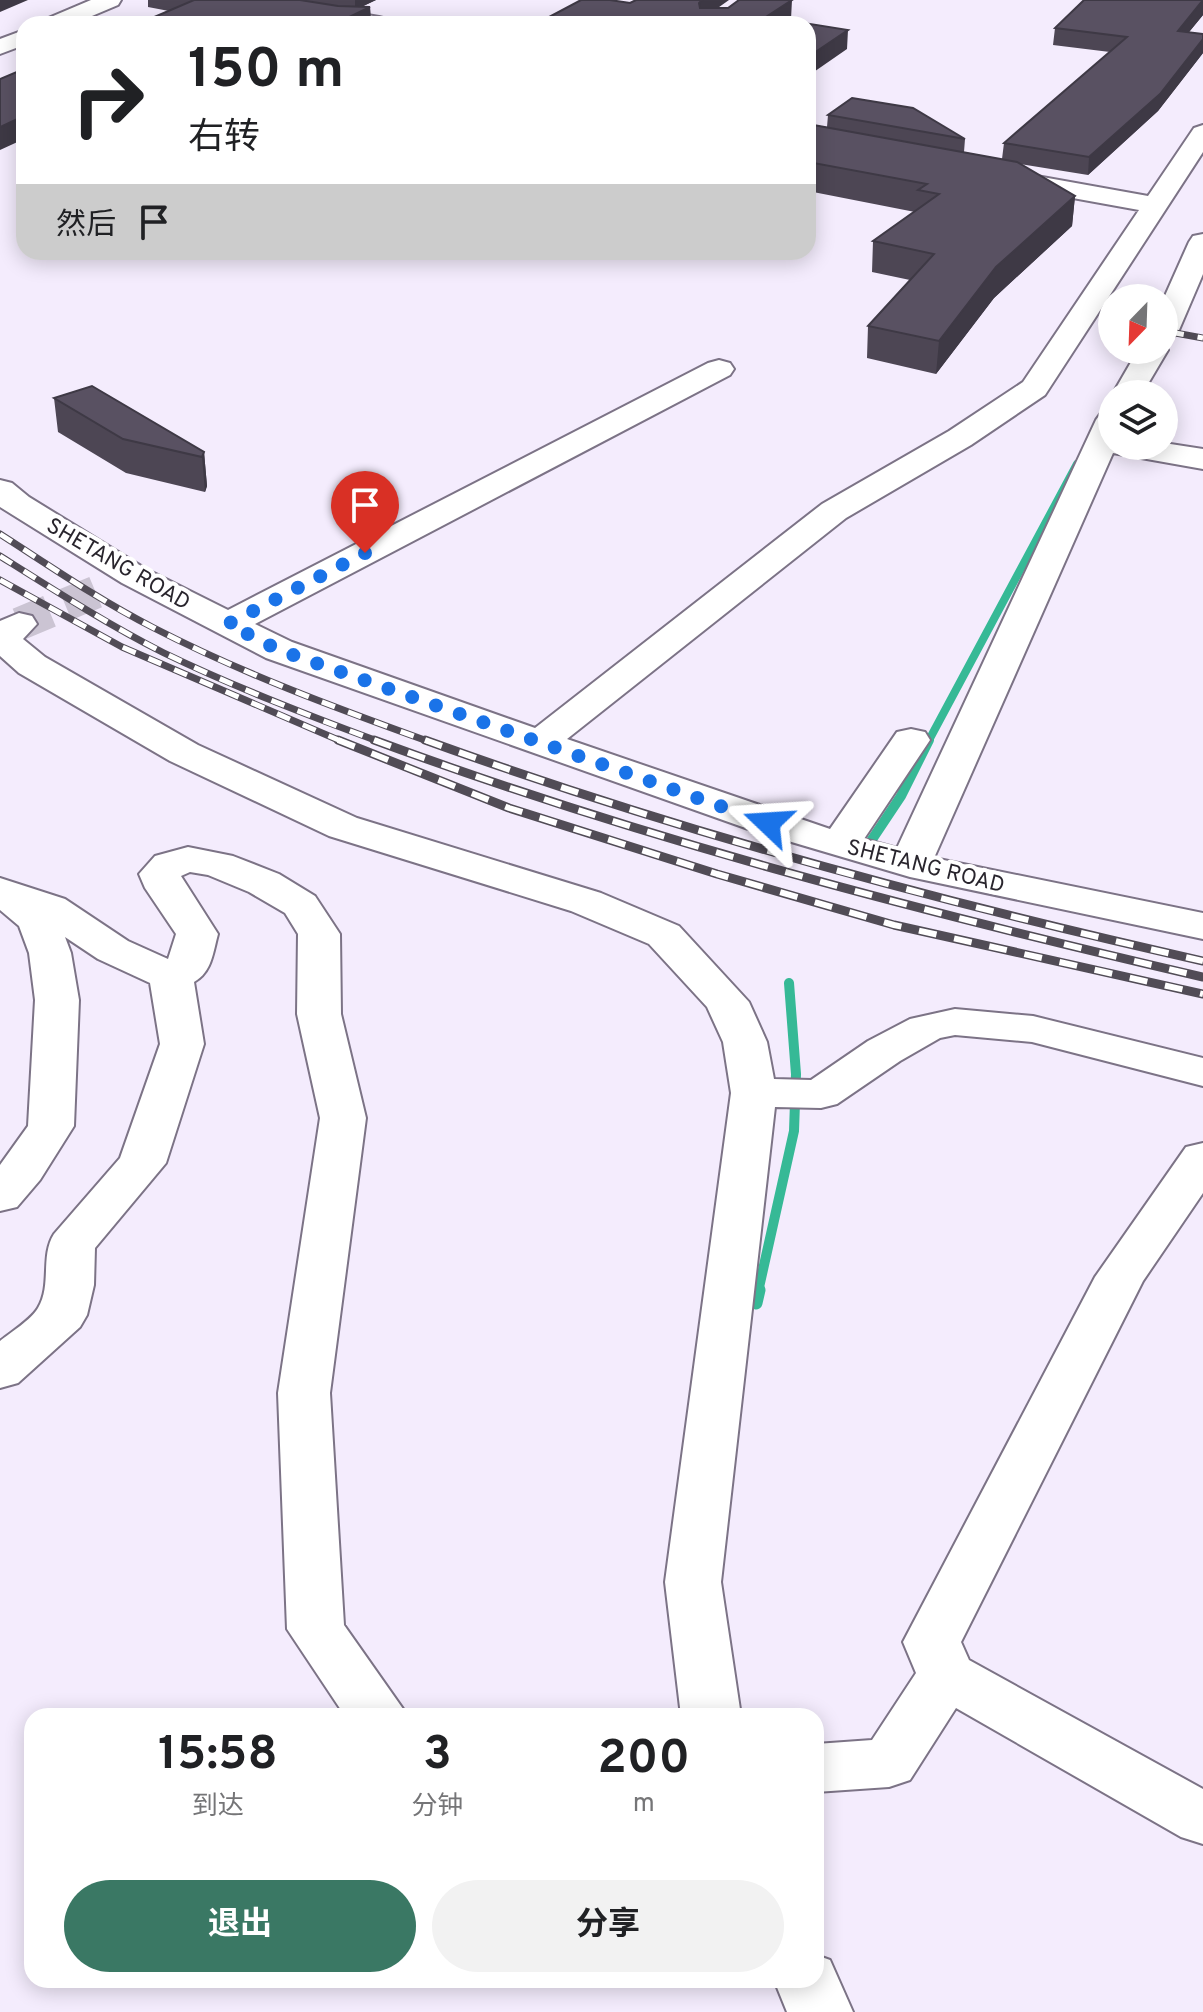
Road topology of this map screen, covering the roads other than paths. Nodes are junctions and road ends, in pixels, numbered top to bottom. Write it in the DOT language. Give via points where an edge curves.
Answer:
graph roads {
  1 [pos="241,0"];
  2 [pos="113,11"];
  3 [pos="74,16"];
  4 [pos="333,16"];
  5 [pos="1203,133"];
  6 [pos="974,173"];
  7 [pos="1155,205"];
  8 [pos="1200,259"];
  9 [pos="1178,302"];
  10 [pos="719,369"];
  11 [pos="1178,453"];
  12 [pos="1203,459"];
  13 [pos="1102,460"];
  14 [pos="0,490"];
  15 [pos="19,624"];
  16 [pos="228,624"];
  17 [pos="911,740"];
  18 [pos="540,742"];
  19 [pos="840,844"];
  20 [pos="910,865"];
  21 [pos="2,890"];
  22 [pos="1203,926"];
  23 [pos="171,976"];
  24 [pos="1203,1072"];
  25 [pos="763,1093"];
  26 [pos="1203,1158"];
  27 [pos="0,1196"];
  28 [pos="0,1370"];
  29 [pos="946,1675"];
  30 [pos="372,1708"];
  31 [pos="710,1708"];
  32 [pos="824,1767"];
  33 [pos="1203,1819"];
  34 [pos="810,1988"];
  35 [pos="820,2012"];
  1 -- 4 [label="street"];
  2 -- 3 [label="street"];
  5 -- 7 [label="street"];
  6 -- 7 [label="street"];
  7 -- 18 [label="street" via="1034,388 834,511"];
  8 -- 9 [label="street"];
  10 -- 16 [label="street"];
  11 -- 12 [label="street"];
  13 -- 20 [label="street"];
  14 -- 16 [label="street, SHETANG ROAD" via="121,581"];
  15 -- 25 [label="street" via="4,641 32,665 184,753 343,827 586,902 664,935 727,1002"];
  16 -- 18 [label="street, SHETANG ROAD" via="279,650"];
  17 -- 19 [label="street"];
  18 -- 19 [label="street, SHETANG ROAD"];
  19 -- 20 [label="street, SHETANG ROAD"];
  20 -- 22 [label="street, SHETANG ROAD"];
  21 -- 23 [label="street" via="50,908 113,950"];
  21 -- 27 [label="street" via="38,921 50,953 57,1000 51,1126"];
  23 -- 28 [label="street" via="182,1044 142,1163 71,1245 62,1315"];
  23 -- 30 [label="street" via="187,968 197,934 162,885 160,874 188,859 264,883 300,905 319,934 319,1014 343,1118 304,1393 316,1629"];
  24 -- 25 [label="street" via="1033,1029 955,1022 926,1028 821,1094"];
  25 -- 31 [label="street" via="693,1582"];
  26 -- 29 [label="street" via="1120,1277 932,1642"];
  29 -- 32 [label="street" via="889,1763"];
  29 -- 33 [label="street"];
  34 -- 35 [label="street"];
}
